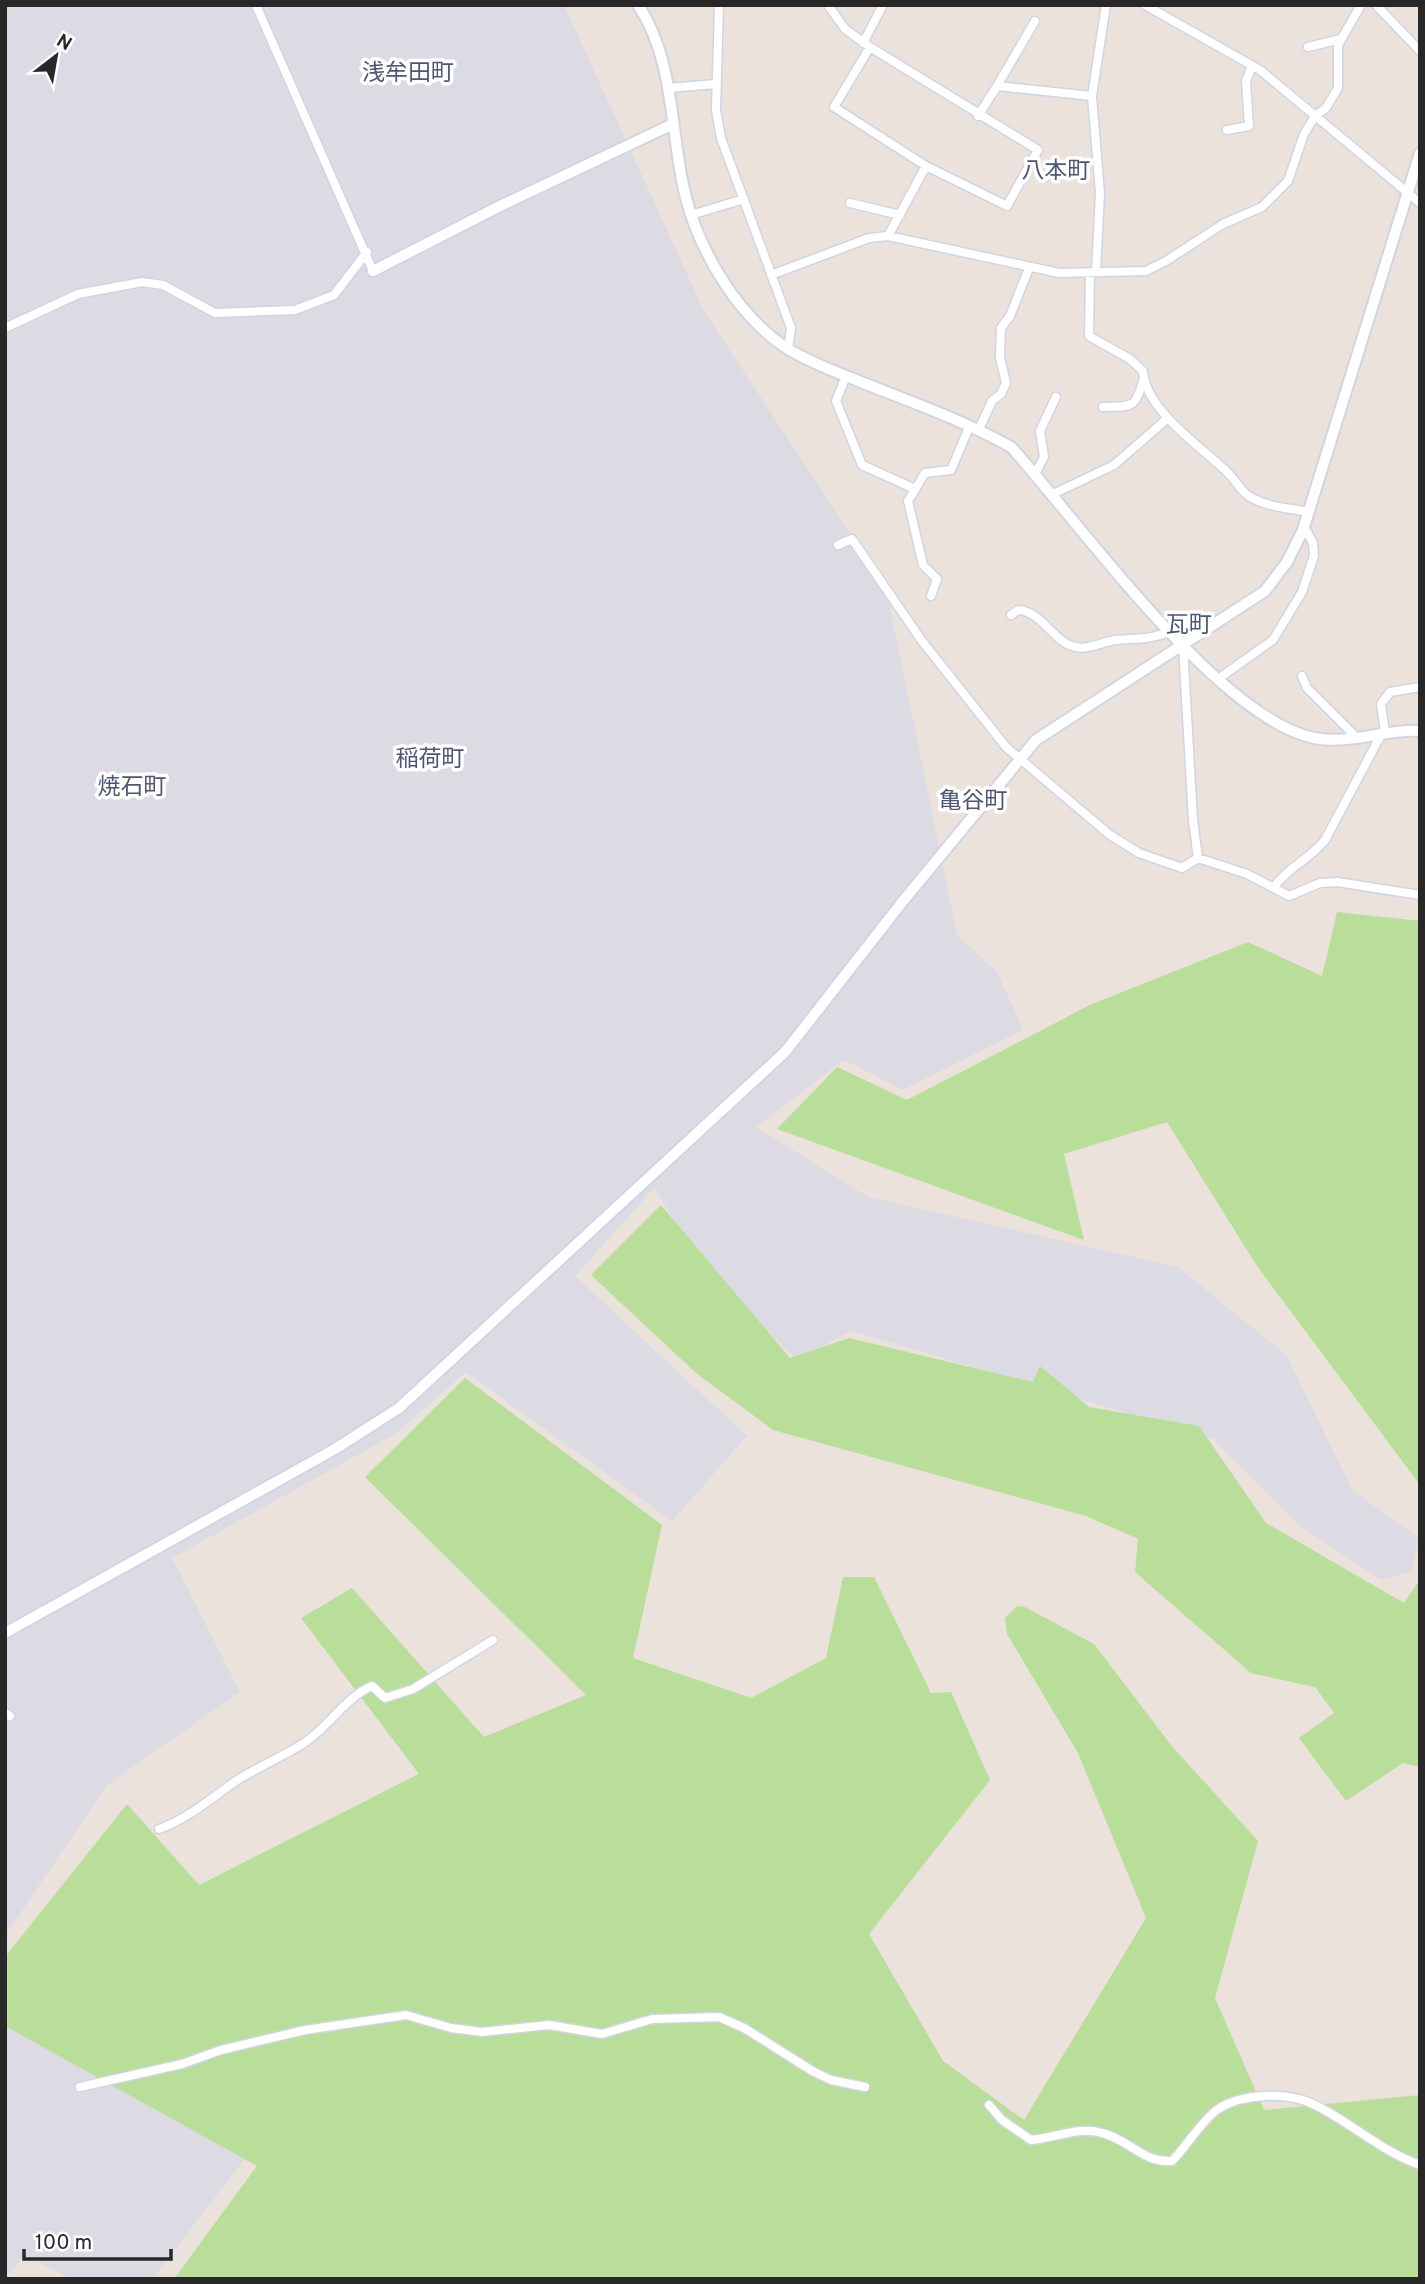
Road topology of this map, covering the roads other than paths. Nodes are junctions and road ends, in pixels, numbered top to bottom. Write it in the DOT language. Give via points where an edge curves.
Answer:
graph roads {
  1 [pos="256,5"];
  2 [pos="638,5"];
  3 [pos="719,5"];
  4 [pos="828,5"];
  5 [pos="883,5"];
  6 [pos="1106,5"];
  7 [pos="1145,5"];
  8 [pos="1361,5"];
  9 [pos="1376,5"];
  10 [pos="1035,21"];
  11 [pos="1341,40"];
  12 [pos="867,45"];
  13 [pos="1308,47"];
  14 [pos="1420,51"];
  15 [pos="1252,65"];
  16 [pos="716,84"];
  17 [pos="997,86"];
  18 [pos="668,88"];
  19 [pos="1093,96"];
  20 [pos="978,116"];
  21 [pos="1315,116"];
  22 [pos="673,124"];
  23 [pos="1227,130"];
  24 [pos="1420,153"];
  25 [pos="926,166"];
  26 [pos="1407,194"];
  27 [pos="744,199"];
  28 [pos="849,203"];
  29 [pos="1420,203"];
  30 [pos="691,215"];
  31 [pos="900,215"];
  32 [pos="888,236"];
  33 [pos="367,252"];
  34 [pos="1029,268"];
  35 [pos="373,271"];
  36 [pos="1093,272"];
  37 [pos="771,275"];
  38 [pos="5,328"];
  39 [pos="788,349"];
  40 [pos="846,376"];
  41 [pos="1143,381"];
  42 [pos="1056,397"];
  43 [pos="1103,407"];
  44 [pos="1168,418"];
  45 [pos="975,427"];
  46 [pos="1035,474"];
  47 [pos="915,488"];
  48 [pos="1053,494"];
  49 [pos="1308,512"];
  50 [pos="1304,527"];
  51 [pos="838,545"];
  52 [pos="931,596"];
  53 [pos="1011,615"];
  54 [pos="1169,632"];
  55 [pos="1184,646"];
  56 [pos="1302,676"];
  57 [pos="1218,679"];
  58 [pos="1420,687"];
  59 [pos="1420,731"];
  60 [pos="1384,733"];
  61 [pos="1357,738"];
  62 [pos="1019,759"];
  63 [pos="1198,858"];
  64 [pos="1274,887"];
  65 [pos="1420,895"];
  66 [pos="5,1633"];
  67 [pos="494,1640"];
  68 [pos="159,1829"];
  69 [pos="80,2087"];
  70 [pos="865,2087"];
  71 [pos="989,2105"];
  72 [pos="1420,2165"];
  1 -- 33 [label="street"];
  2 -- 18 [label="street" via="654,35"];
  3 -- 16 [label="street"];
  4 -- 12 [label="street" via="845,29"];
  5 -- 12 [label="street"];
  6 -- 19 [label="street"];
  7 -- 15 [label="street"];
  8 -- 11 [label="street"];
  9 -- 14 [label="street"];
  10 -- 17 [label="street"];
  11 -- 13 [label="street"];
  11 -- 21 [label="street" via="1338,88"];
  12 -- 20 [label="street"];
  12 -- 25 [label="street" via="834,107"];
  15 -- 21 [label="street"];
  15 -- 23 [label="street" via="1246,81 1249,125"];
  16 -- 18 [label="street"];
  16 -- 27 [label="street" via="721,138"];
  17 -- 19 [label="street"];
  17 -- 20 [label="street"];
  18 -- 22 [label="street"];
  19 -- 36 [label="street" via="1100,193"];
  20 -- 25 [label="street" via="1038,150 1007,206"];
  21 -- 26 [label="street"];
  21 -- 36 [label="street" via="1288,181 1262,207 1223,224 1146,271"];
  22 -- 30 [label="street"];
  22 -- 35 [label="street"];
  24 -- 26 [label="street"];
  25 -- 31 [label="street"];
  26 -- 29 [label="street"];
  26 -- 49 [label="street"];
  27 -- 30 [label="street"];
  27 -- 37 [label="street"];
  28 -- 31 [label="street"];
  30 -- 39 [label="street" via="732,291 751,316"];
  31 -- 32 [label="street"];
  32 -- 34 [label="street"];
  32 -- 37 [label="street" via="869,238"];
  33 -- 35 [label="street"];
  33 -- 38 [label="street" via="334,295 295,310 215,313 163,285 142,282 78,294"];
  34 -- 36 [label="street"];
  34 -- 45 [label="street" via="1001,328 1000,358 1006,383"];
  36 -- 41 [label="street" via="1089,336 1130,359 1143,372"];
  37 -- 39 [label="street" via="791,328"];
  39 -- 40 [label="street"];
  40 -- 45 [label="street"];
  40 -- 47 [label="street" via="836,401 862,465"];
  41 -- 43 [label="street" via="1138,402 1132,406"];
  41 -- 44 [label="street"];
  42 -- 46 [label="street" via="1040,431 1044,457"];
  44 -- 48 [label="street" via="1114,465"];
  44 -- 49 [label="street" via="1248,496"];
  45 -- 46 [label="street" via="1011,447"];
  45 -- 47 [label="street" via="951,470 925,473"];
  46 -- 48 [label="street"];
  47 -- 52 [label="street" via="908,501 923,565 937,579"];
  48 -- 54 [label="street"];
  49 -- 50 [label="street"];
  50 -- 55 [label="street" via="1287,562 1265,591"];
  50 -- 57 [label="street" via="1314,556 1302,592 1273,640"];
  51 -- 62 [label="street" via="852,539 947,673"];
  53 -- 54 [label="street" via="1018,610 1028,612 1078,648 1115,640 1146,640"];
  54 -- 55 [label="street"];
  55 -- 57 [label="street"];
  55 -- 62 [label="street" via="1054,726"];
  55 -- 63 [label="street"];
  56 -- 61 [label="street" via="1307,688"];
  57 -- 61 [label="street" via="1295,732 1315,738"];
  58 -- 60 [label="street" via="1390,692 1381,704"];
  59 -- 60 [label="street"];
  60 -- 61 [label="street"];
  60 -- 64 [label="street" via="1325,840 1283,873"];
  62 -- 63 [label="street" via="1110,835 1139,853 1182,868"];
  62 -- 66 [label="street" via="785,1052 415,1395 335,1449"];
  63 -- 64 [label="street"];
  64 -- 65 [label="street" via="1289,896 1320,883 1337,882"];
  67 -- 68 [label="street" via="413,1689 385,1698 372,1686 357,1692 342,1712 307,1741 237,1780 177,1823"];
  69 -- 70 [label="street" via="304,2030 406,2015 482,2032 549,2025 602,2034 652,2019 719,2017 814,2072"];
  71 -- 72 [label="street" via="1031,2140 1077,2130 1101,2132 1156,2162 1172,2161 1218,2109 1242,2099 1269,2096 1311,2103 1391,2154"];
}
